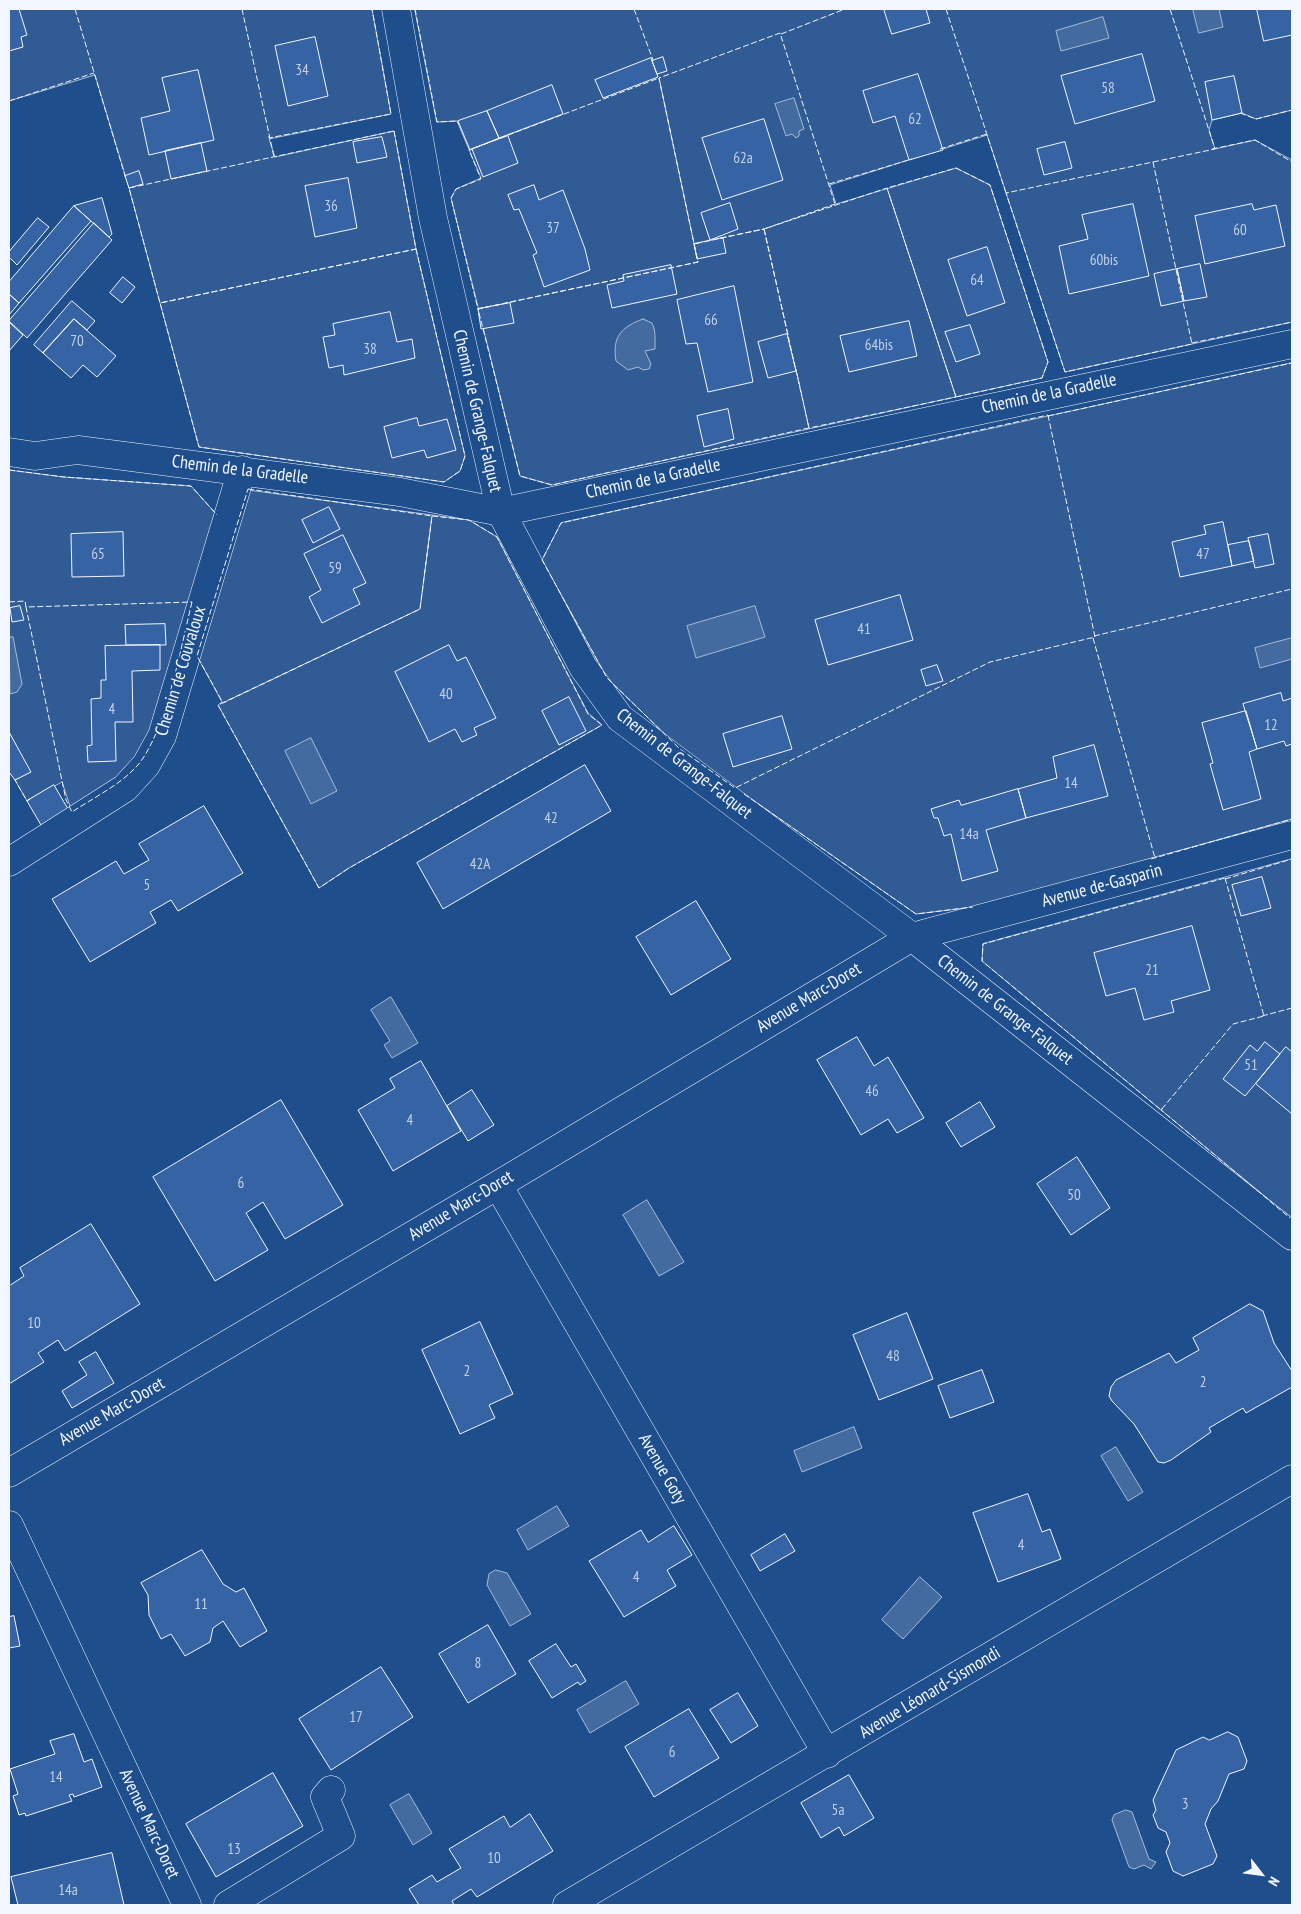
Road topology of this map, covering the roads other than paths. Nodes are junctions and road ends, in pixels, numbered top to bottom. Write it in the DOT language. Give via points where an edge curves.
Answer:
graph roads {
  1 [pos="396,9"];
  2 [pos="1292,344"];
  3 [pos="9,452"];
  4 [pos="242,470"];
  5 [pos="500,512"];
  6 [pos="1292,835"];
  7 [pos="9,862"];
  8 [pos="912,936"];
  9 [pos="498,1185"];
  10 [pos="1292,1236"];
  11 [pos="9,1472"];
  12 [pos="1292,1480"];
  13 [pos="9,1525"];
  14 [pos="827,1754"];
  15 [pos="330,1790"];
  16 [pos="187,1905"];
  17 [pos="228,1905"];
  18 [pos="567,1905"];
  1 -- 5 [label="street, Chemin de Grange-Falquet" via="433,218"];
  2 -- 5 [label="street, Chemin de la Gradelle"];
  3 -- 4 [label="street, Chemin de la Gradelle" via="35,456 78,450"];
  4 -- 5 [label="street, Chemin de la Gradelle" via="400,492"];
  4 -- 7 [label="street, Chemin de Couvaloux" via="162,736 146,765 125,788"];
  5 -- 8 [label="street, Chemin de Grange-Falquet" via="583,667 620,718"];
  6 -- 8 [label="street, Avenue de-Gasparin"];
  8 -- 9 [label="street, Avenue Marc-Doret"];
  8 -- 10 [label="street, Chemin de Grange-Falquet"];
  9 -- 11 [label="street, Avenue Marc-Doret"];
  9 -- 14 [label="street, Avenue Goty"];
  12 -- 14 [label="street, Avenue Léonard-Sismondi"];
  13 -- 16 [label="street, Avenue Marc-Doret"];
  14 -- 18 [label="street, Avenue Léonard-Sismondi"];
  15 -- 17 [label="street" via="325,1798 341,1836"];
}
